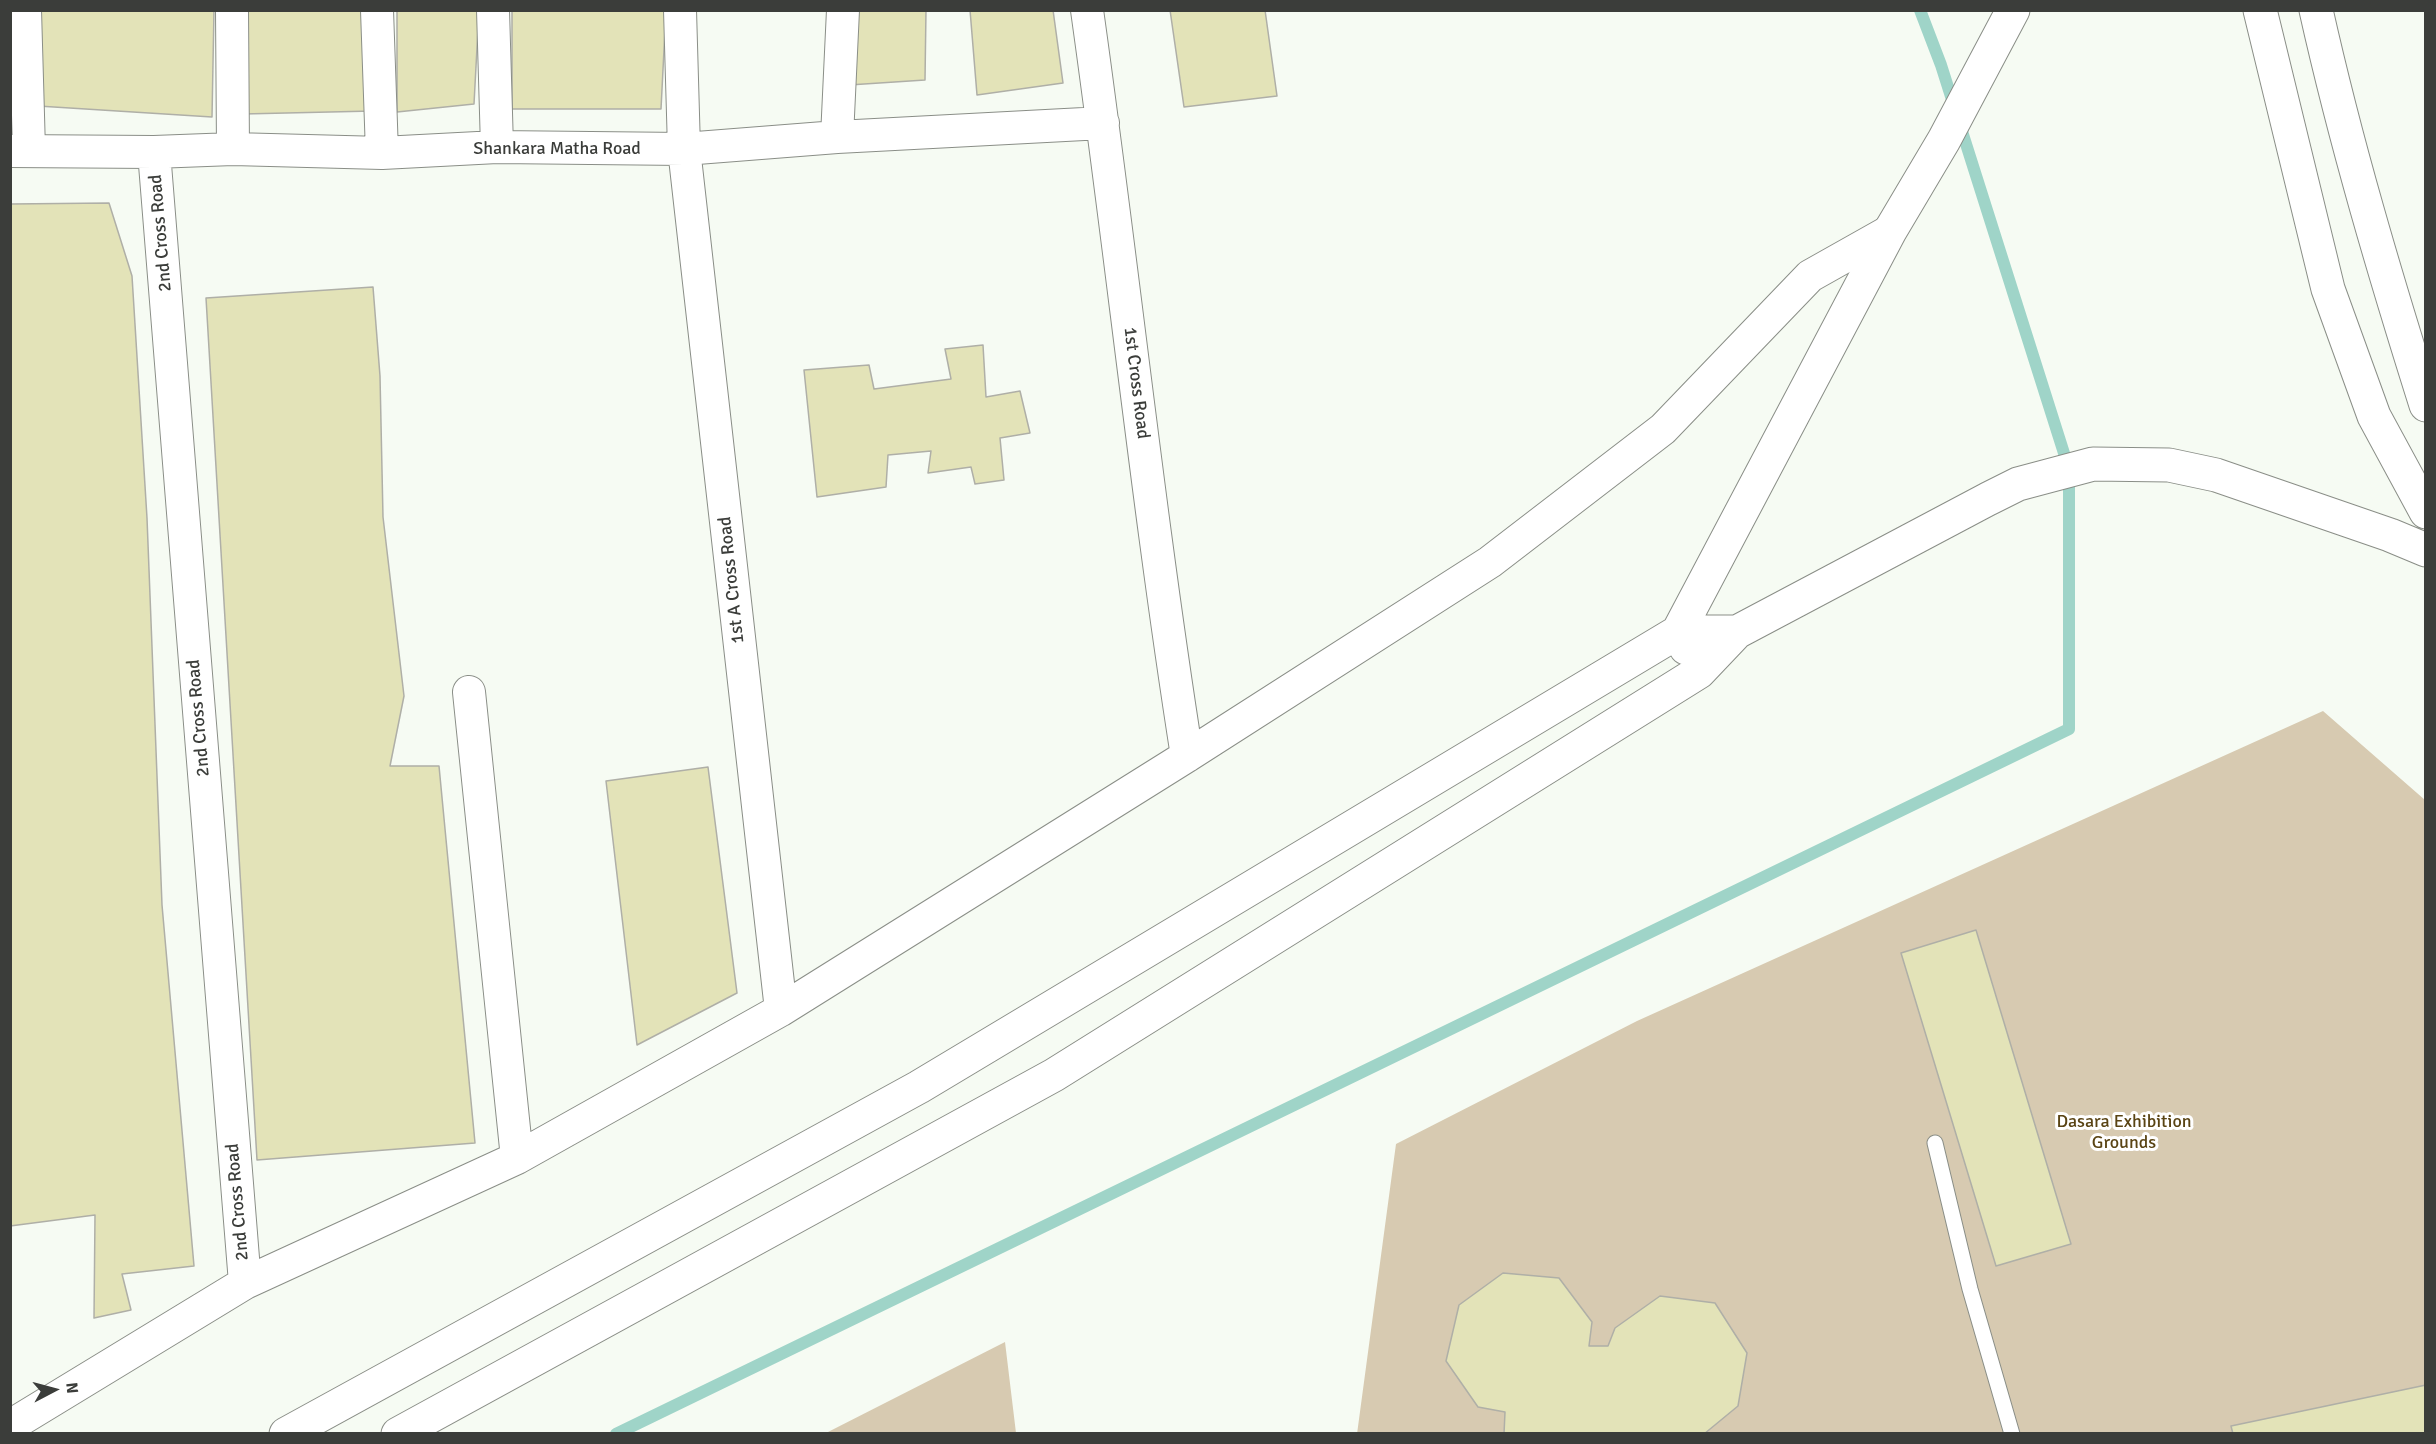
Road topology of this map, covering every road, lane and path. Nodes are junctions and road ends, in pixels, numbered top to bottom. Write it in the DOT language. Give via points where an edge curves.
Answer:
graph roads {
  1 [pos="25,10"];
  2 [pos="232,10"];
  3 [pos="377,10"];
  4 [pos="493,10"];
  5 [pos="680,10"];
  6 [pos="843,10"];
  7 [pos="1087,10"];
  8 [pos="2013,10"];
  9 [pos="2260,10"];
  10 [pos="2316,10"];
  11 [pos="1103,123"];
  12 [pos="837,137"];
  13 [pos="497,147"];
  14 [pos="234,149"];
  15 [pos="684,149"];
  16 [pos="20,150"];
  17 [pos="154,152"];
  18 [pos="382,153"];
  19 [pos="1890,231"];
  20 [pos="2426,405"];
  21 [pos="2426,512"];
  22 [pos="2426,550"];
  23 [pos="1678,632"];
  24 [pos="1737,632"];
  25 [pos="1700,672"];
  26 [pos="469,692"];
  27 [pos="1187,756"];
  28 [pos="781,1010"];
  29 [pos="1935,1143"];
  30 [pos="517,1158"];
  31 [pos="245,1283"];
  32 [pos="10,1426"];
  33 [pos="286,1434"];
  34 [pos="399,1434"];
  35 [pos="2012,1434"];
  1 -- 16 [label="street"];
  2 -- 14 [label="street"];
  3 -- 18 [label="street"];
  4 -- 13 [label="street"];
  5 -- 15 [label="street, 1st A Cross Road"];
  6 -- 12 [label="street"];
  7 -- 11 [label="street, 1st Cross Road"];
  8 -- 19 [label="main road"];
  9 -- 21 [label="main road" via="2328,289 2374,416"];
  10 -- 20 [label="main road" via="2340,114"];
  11 -- 12 [label="street, Shankara Matha Road"];
  11 -- 27 [label="street, 1st Cross Road" via="1165,615"];
  12 -- 15 [label="street, Shankara Matha Road"];
  13 -- 15 [label="street, Shankara Matha Road"];
  13 -- 18 [label="street, Shankara Matha Road"];
  14 -- 17 [label="street, Shankara Matha Road"];
  14 -- 18 [label="street, Shankara Matha Road"];
  15 -- 28 [label="street, 1st A Cross Road"];
  16 -- 17 [label="street, Shankara Matha Road"];
  17 -- 31 [label="street, 2nd Cross Road"];
  19 -- 23 [label="main road"];
  19 -- 27 [label="street" via="1810,276 1663,429 1490,562"];
  22 -- 24 [label="main road" via="2216,475 2169,465 2093,464 2018,484"];
  23 -- 24 [label="main road"];
  23 -- 25 [label="main road"];
  23 -- 33 [label="main road" via="919,1087"];
  24 -- 25 [label="main road"];
  25 -- 34 [label="main road" via="1054,1075"];
  26 -- 30 [label="street"];
  27 -- 28 [label="street"];
  28 -- 30 [label="street"];
  29 -- 35 [label="lane" via="1970,1290"];
  30 -- 31 [label="street"];
  31 -- 32 [label="street"];
}
